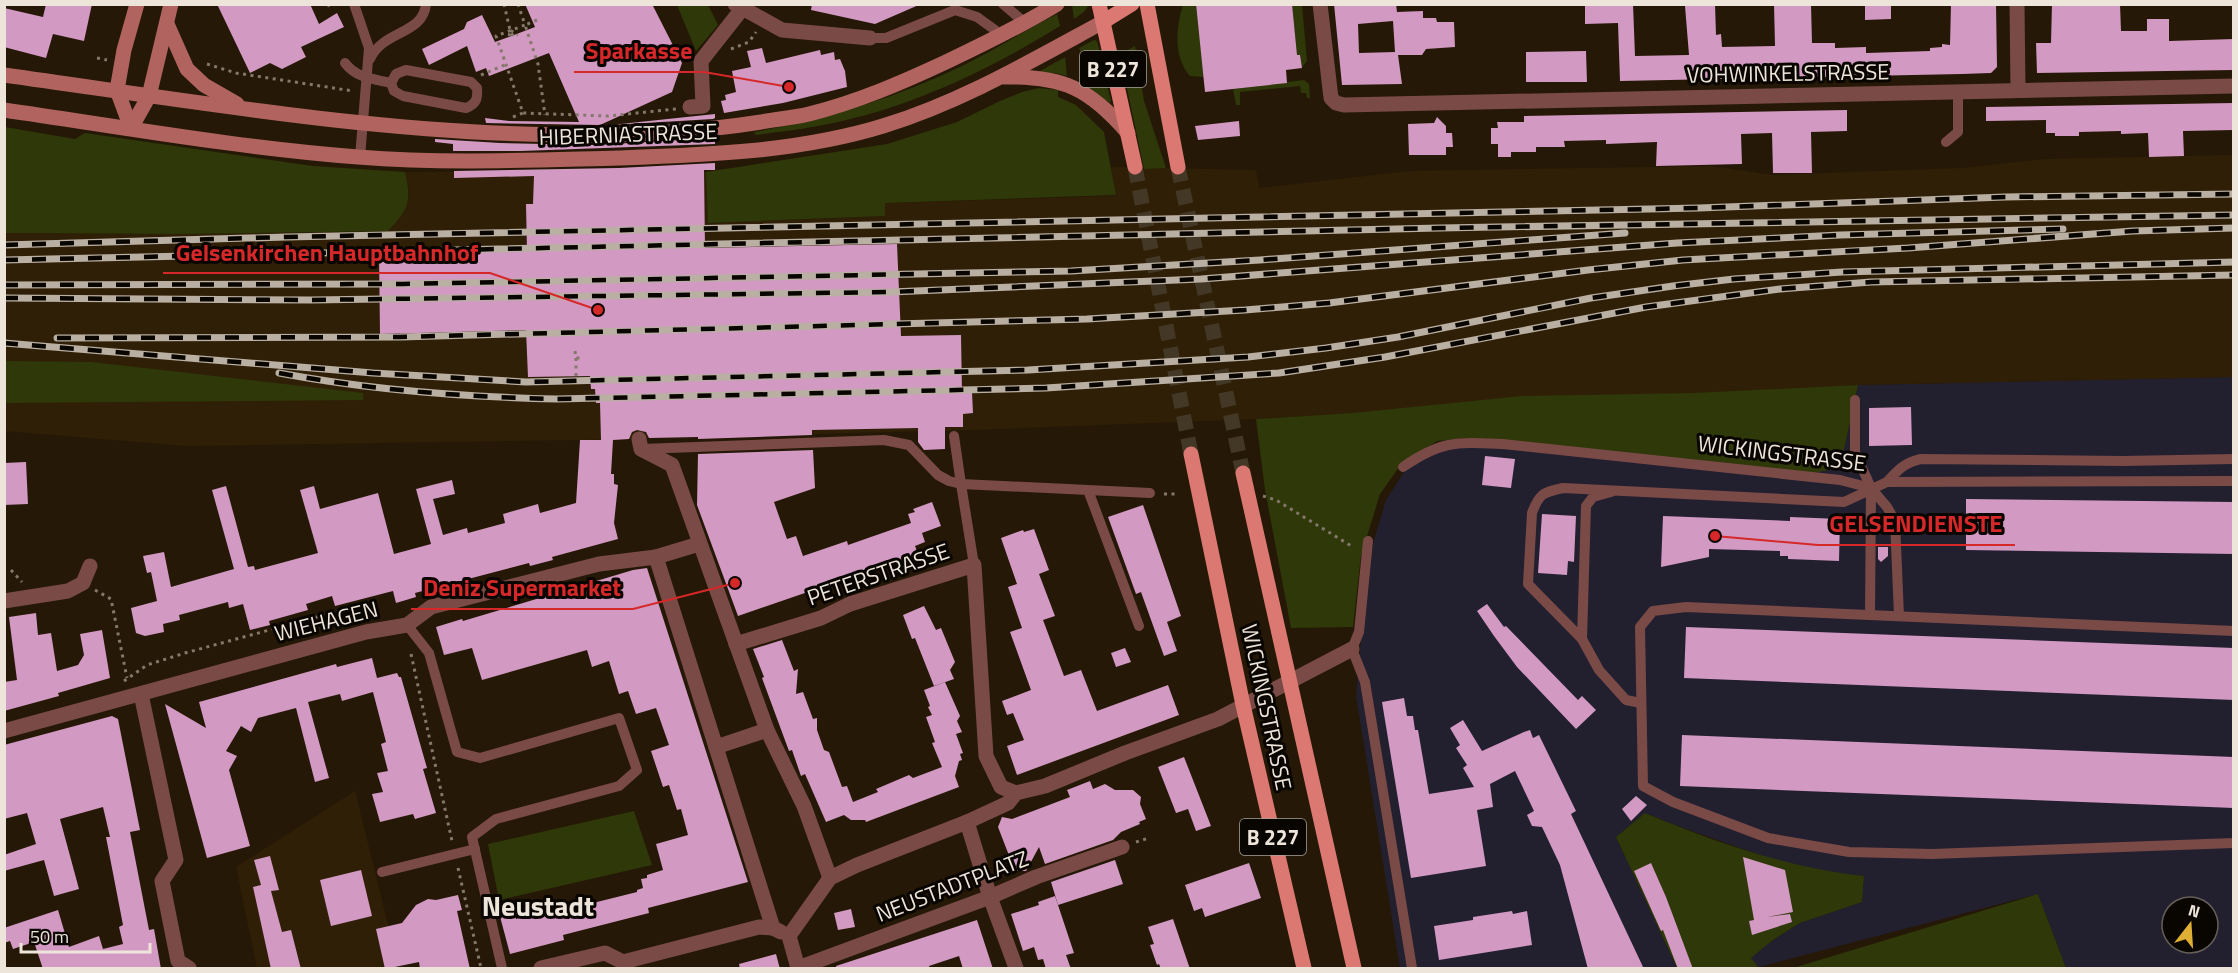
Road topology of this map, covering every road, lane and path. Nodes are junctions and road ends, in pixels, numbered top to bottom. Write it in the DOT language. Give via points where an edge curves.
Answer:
graph roads {
  1 [pos="137,4"];
  2 [pos="171,4"];
  3 [pos="354,4"];
  4 [pos="426,4"];
  5 [pos="504,4"];
  6 [pos="518,4"];
  7 [pos="1003,4"];
  8 [pos="1057,4"];
  9 [pos="1099,4"];
  10 [pos="1132,4"];
  11 [pos="1147,4"];
  12 [pos="1320,4"];
  13 [pos="2017,4"];
  14 [pos="740,6"];
  15 [pos="537,20"];
  16 [pos="765,21"];
  17 [pos="1103,22"];
  18 [pos="1025,23"];
  19 [pos="167,24"];
  20 [pos="525,25"];
  21 [pos="510,30"];
  22 [pos="518,34"];
  23 [pos="513,36"];
  24 [pos="999,37"];
  25 [pos="508,38"];
  26 [pos="870,38"];
  27 [pos="732,49"];
  28 [pos="345,63"];
  29 [pos="368,64"];
  30 [pos="4,75"];
  31 [pos="1001,78"];
  32 [pos="391,83"];
  33 [pos="2234,86"];
  34 [pos="117,90"];
  35 [pos="2018,90"];
  36 [pos="1958,92"];
  37 [pos="149,96"];
  38 [pos="690,107"];
  39 [pos="246,109"];
  40 [pos="4,110"];
  41 [pos="544,114"];
  42 [pos="362,122"];
  43 [pos="130,128"];
  44 [pos="1128,133"];
  45 [pos="1946,142"];
  46 [pos="360,157"];
  47 [pos="1135,167"];
  48 [pos="1178,168"];
  49 [pos="575,351"];
  50 [pos="576,358"];
  51 [pos="582,358"];
  52 [pos="576,377"];
  53 [pos="1855,400"];
  54 [pos="954,436"];
  55 [pos="640,444"];
  56 [pos="1191,454"];
  57 [pos="2234,459"];
  58 [pos="1403,467"];
  59 [pos="1243,473"];
  60 [pos="2234,481"];
  61 [pos="1887,482"];
  62 [pos="961,484"];
  63 [pos="1871,488"];
  64 [pos="1088,490"];
  65 [pos="1247,491"];
  66 [pos="1611,492"];
  67 [pos="1150,493"];
  68 [pos="699,544"];
  69 [pos="1367,546"];
  70 [pos="656,557"];
  71 [pos="974,565"];
  72 [pos="90,566"];
  73 [pos="83,583"];
  74 [pos="4,602"];
  75 [pos="380,614"];
  76 [pos="1870,615"];
  77 [pos="1899,616"];
  78 [pos="406,625"];
  79 [pos="1139,626"];
  80 [pos="2234,631"];
  81 [pos="1582,639"];
  82 [pos="736,644"];
  83 [pos="1352,649"];
  84 [pos="127,679"];
  85 [pos="1288,681"];
  86 [pos="123,682"];
  87 [pos="141,694"];
  88 [pos="1641,703"];
  89 [pos="1243,705"];
  90 [pos="767,730"];
  91 [pos="4,731"];
  92 [pos="716,747"];
  93 [pos="1016,793"];
  94 [pos="967,822"];
  95 [pos="2234,843"];
  96 [pos="1122,847"];
  97 [pos="475,849"];
  98 [pos="455,854"];
  99 [pos="382,872"];
  100 [pos="830,878"];
  101 [pos="990,897"];
  102 [pos="773,928"];
  103 [pos="789,936"];
  104 [pos="798,968"];
  105 [pos="189,969"];
  106 [pos="481,969"];
  107 [pos="502,969"];
  108 [pos="541,969"];
  109 [pos="1016,969"];
  110 [pos="1304,969"];
  111 [pos="1354,969"];
  112 [pos="1412,969"];
  1 -- 34 [label="main road"];
  2 -- 19 [label="main road"];
  3 -- 29 [label="lane" via="368,40"];
  4 -- 29 [label="lane" via="417,24 379,45"];
  5 -- 21 [label="path"];
  6 -- 20 [label="path"];
  7 -- 18 [label="lane"];
  8 -- 18 [label="main road, HIBERNIASTRASSE"];
  9 -- 17 [label="main road, B 227"];
  10 -- 17 [label="main road, B 227"];
  11 -- 48 [label="main road, B 227"];
  12 -- 36 [label="street, VOHWINKELSTRASSE" via="1331,98 1344,105"];
  13 -- 35 [label="street"];
  14 -- 16 [label="street"];
  14 -- 38 [label="street" via="701,61 703,106"];
  15 -- 20 [label="path"];
  16 -- 26 [label="street" via="782,30"];
  16 -- 27 [label="path" via="749,42"];
  17 -- 31 [label="main road, HIBERNIASTRASSE"];
  17 -- 44 [label="main road, B 227"];
  18 -- 24 [label="main road, HIBERNIASTRASSE"];
  19 -- 37 [label="main road"];
  19 -- 39 [label="main road" via="187,69 204,85"];
  20 -- 21 [label="path"];
  20 -- 41 [label="path" via="538,63"];
  21 -- 22 [label="path"];
  21 -- 23 [label="path"];
  21 -- 25 [label="path"];
  21 -- 41 [label="path" via="496,36 522,113"];
  24 -- 26 [label="lane" via="977,17 955,10 886,38"];
  24 -- 42 [label="main road, HIBERNIASTRASSE" via="870,96 808,114 715,129 607,135 508,134"];
  28 -- 32 [label="lane" via="359,75"];
  29 -- 42 [label="lane"];
  30 -- 34 [label="main road, HIBERNIASTRASSE"];
  31 -- 44 [label="main road" via="1035,78 1071,85 1101,105"];
  31 -- 46 [label="main road, HIBERNIASTRASSE" via="957,99 879,127 797,145 715,154 606,158"];
  32 -- 32 [label="lane" via="394,91 403,96 465,108 478,98 477,88 471,82 406,70 396,74"];
  33 -- 35 [label="street, VOHWINKELSTRASSE"];
  34 -- 37 [label="main road, HIBERNIASTRASSE"];
  34 -- 43 [label="main road"];
  35 -- 36 [label="street, VOHWINKELSTRASSE"];
  36 -- 45 [label="lane" via="1958,132"];
  37 -- 39 [label="main road, HIBERNIASTRASSE"];
  37 -- 43 [label="main road"];
  38 -- 41 [label="path" via="626,115"];
  39 -- 42 [label="main road, HIBERNIASTRASSE"];
  40 -- 43 [label="main road, HIBERNIASTRASSE"];
  42 -- 46 [label="lane"];
  43 -- 46 [label="main road, HIBERNIASTRASSE"];
  44 -- 47 [label="main road, B 227"];
  49 -- 50 [label="path"];
  50 -- 51 [label="path"];
  50 -- 52 [label="path"];
  53 -- 63 [label="lane" via="1855,452"];
  54 -- 62 [label="lane"];
  55 -- 62 [label="lane" via="884,440 909,445 938,475"];
  55 -- 68 [label="street" via="672,465"];
  56 -- 89 [label="main road, WICKINGSTRASSE / B 227"];
  57 -- 61 [label="lane" via="1921,459 1900,468"];
  58 -- 63 [label="lane, WICKINGSTRASSE" via="1439,446 1475,443 1829,479"];
  59 -- 65 [label="main road, WICKINGSTRASSE / B 227"];
  60 -- 61 [label="lane, WICKINGSTRASSE"];
  61 -- 63 [label="lane, WICKINGSTRASSE"];
  62 -- 64 [label="lane"];
  62 -- 71 [label="lane"];
  63 -- 66 [label="lane" via="1844,502"];
  63 -- 76 [label="lane"];
  63 -- 77 [label="lane" via="1895,521"];
  64 -- 67 [label="lane"];
  64 -- 79 [label="lane"];
  65 -- 69 [label="path" via="1276,500 1349,546"];
  65 -- 85 [label="main road, WICKINGSTRASSE / B 227"];
  66 -- 81 [label="lane" via="1593,497 1586,506"];
  66 -- 81 [label="lane" via="1563,488 1547,491 1532,513 1528,584"];
  68 -- 70 [label="street, WIEHAGEN"];
  68 -- 82 [label="street"];
  69 -- 83 [label="lane" via="1359,632"];
  70 -- 78 [label="street, WIEHAGEN" via="599,564 431,607"];
  70 -- 92 [label="street"];
  71 -- 82 [label="street, PETERSTRASSE"];
  71 -- 93 [label="street, PETERSTRASSE" via="986,756 1001,787"];
  72 -- 73 [label="street"];
  73 -- 74 [label="street" via="68,591"];
  73 -- 84 [label="path" via="111,599"];
  75 -- 84 [label="path" via="339,611 175,656 147,665"];
  76 -- 77 [label="lane"];
  76 -- 88 [label="lane" via="1686,607 1653,612 1640,627"];
  77 -- 80 [label="lane"];
  78 -- 87 [label="street, WIEHAGEN" via="366,632"];
  78 -- 97 [label="lane" via="429,653 457,752 480,758 619,718 637,771 619,786 496,819 472,837"];
  78 -- 98 [label="path"];
  81 -- 88 [label="lane" via="1599,670 1626,700"];
  82 -- 90 [label="street"];
  83 -- 85 [label="street, WICKINGSTRASSE"];
  83 -- 112 [label="lane" via="1365,682"];
  84 -- 86 [label="path"];
  84 -- 87 [label="path"];
  85 -- 89 [label="street"];
  85 -- 111 [label="main road, WICKINGSTRASSE / B 227"];
  87 -- 91 [label="street, WIEHAGEN"];
  87 -- 105 [label="street" via="176,860 162,880 178,961"];
  88 -- 95 [label="lane" via="1643,786 1673,802 1768,838 1849,852 1932,854"];
  89 -- 93 [label="street" via="1203,726 1045,786"];
  89 -- 110 [label="main road, WICKINGSTRASSE / B 227"];
  90 -- 92 [label="street"];
  90 -- 100 [label="street" via="804,806"];
  92 -- 102 [label="street"];
  93 -- 94 [label="street" via="1008,803"];
  94 -- 100 [label="street"];
  94 -- 101 [label="street"];
  96 -- 101 [label="street, NEUSTADTPLATZ"];
  97 -- 98 [label="lane"];
  97 -- 107 [label="lane"];
  98 -- 99 [label="lane"];
  98 -- 106 [label="path"];
  100 -- 103 [label="street"];
  101 -- 104 [label="street, NEUSTADTPLATZ"];
  101 -- 109 [label="street"];
  102 -- 103 [label="street"];
  102 -- 108 [label="street" via="759,927 624,962 605,953"];
  103 -- 104 [label="street"];
}
